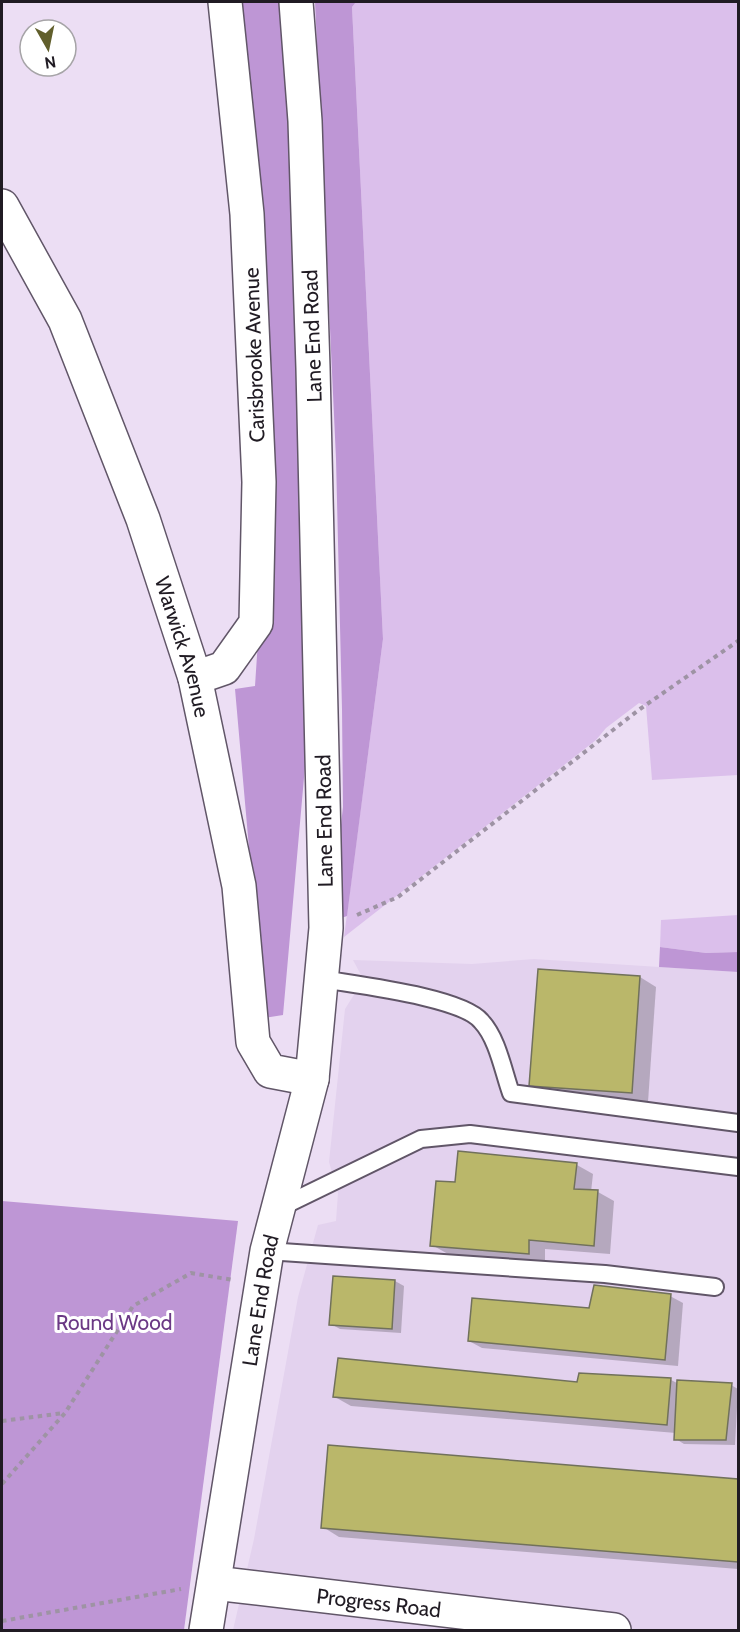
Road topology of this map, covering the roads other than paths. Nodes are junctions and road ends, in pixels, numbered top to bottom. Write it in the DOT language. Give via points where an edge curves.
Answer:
graph roads {
  1 [pos="225,2"];
  2 [pos="296,2"];
  3 [pos="2,206"];
  4 [pos="195,678"];
  5 [pos="322,979"];
  6 [pos="312,1079"];
  7 [pos="738,1123"];
  8 [pos="738,1167"];
  9 [pos="277,1209"];
  10 [pos="267,1251"];
  11 [pos="715,1287"];
  12 [pos="214,1583"];
  13 [pos="206,1630"];
  14 [pos="614,1630"];
  1 -- 4 [label="street, Carisbrooke Avenue" via="248,214 259,482 256,623 224,668"];
  2 -- 5 [label="street, Lane End Road" via="305,121 313,356 326,928"];
  3 -- 4 [label="street, Warwick Avenue" via="65,320 143,519"];
  4 -- 6 [label="street, Warwick Avenue" via="239,886 253,1042 270,1071"];
  5 -- 6 [label="street, Lane End Road"];
  5 -- 7 [label="lane" via="454,1004 481,1020 511,1093"];
  6 -- 9 [label="street, Lane End Road"];
  8 -- 9 [label="lane" via="470,1134 436,1136 421,1139"];
  9 -- 10 [label="street, Lane End Road"];
  10 -- 11 [label="lane" via="605,1274"];
  10 -- 12 [label="street, Lane End Road"];
  12 -- 13 [label="street, Lane End Road"];
  12 -- 14 [label="street, Progress Road"];
}
